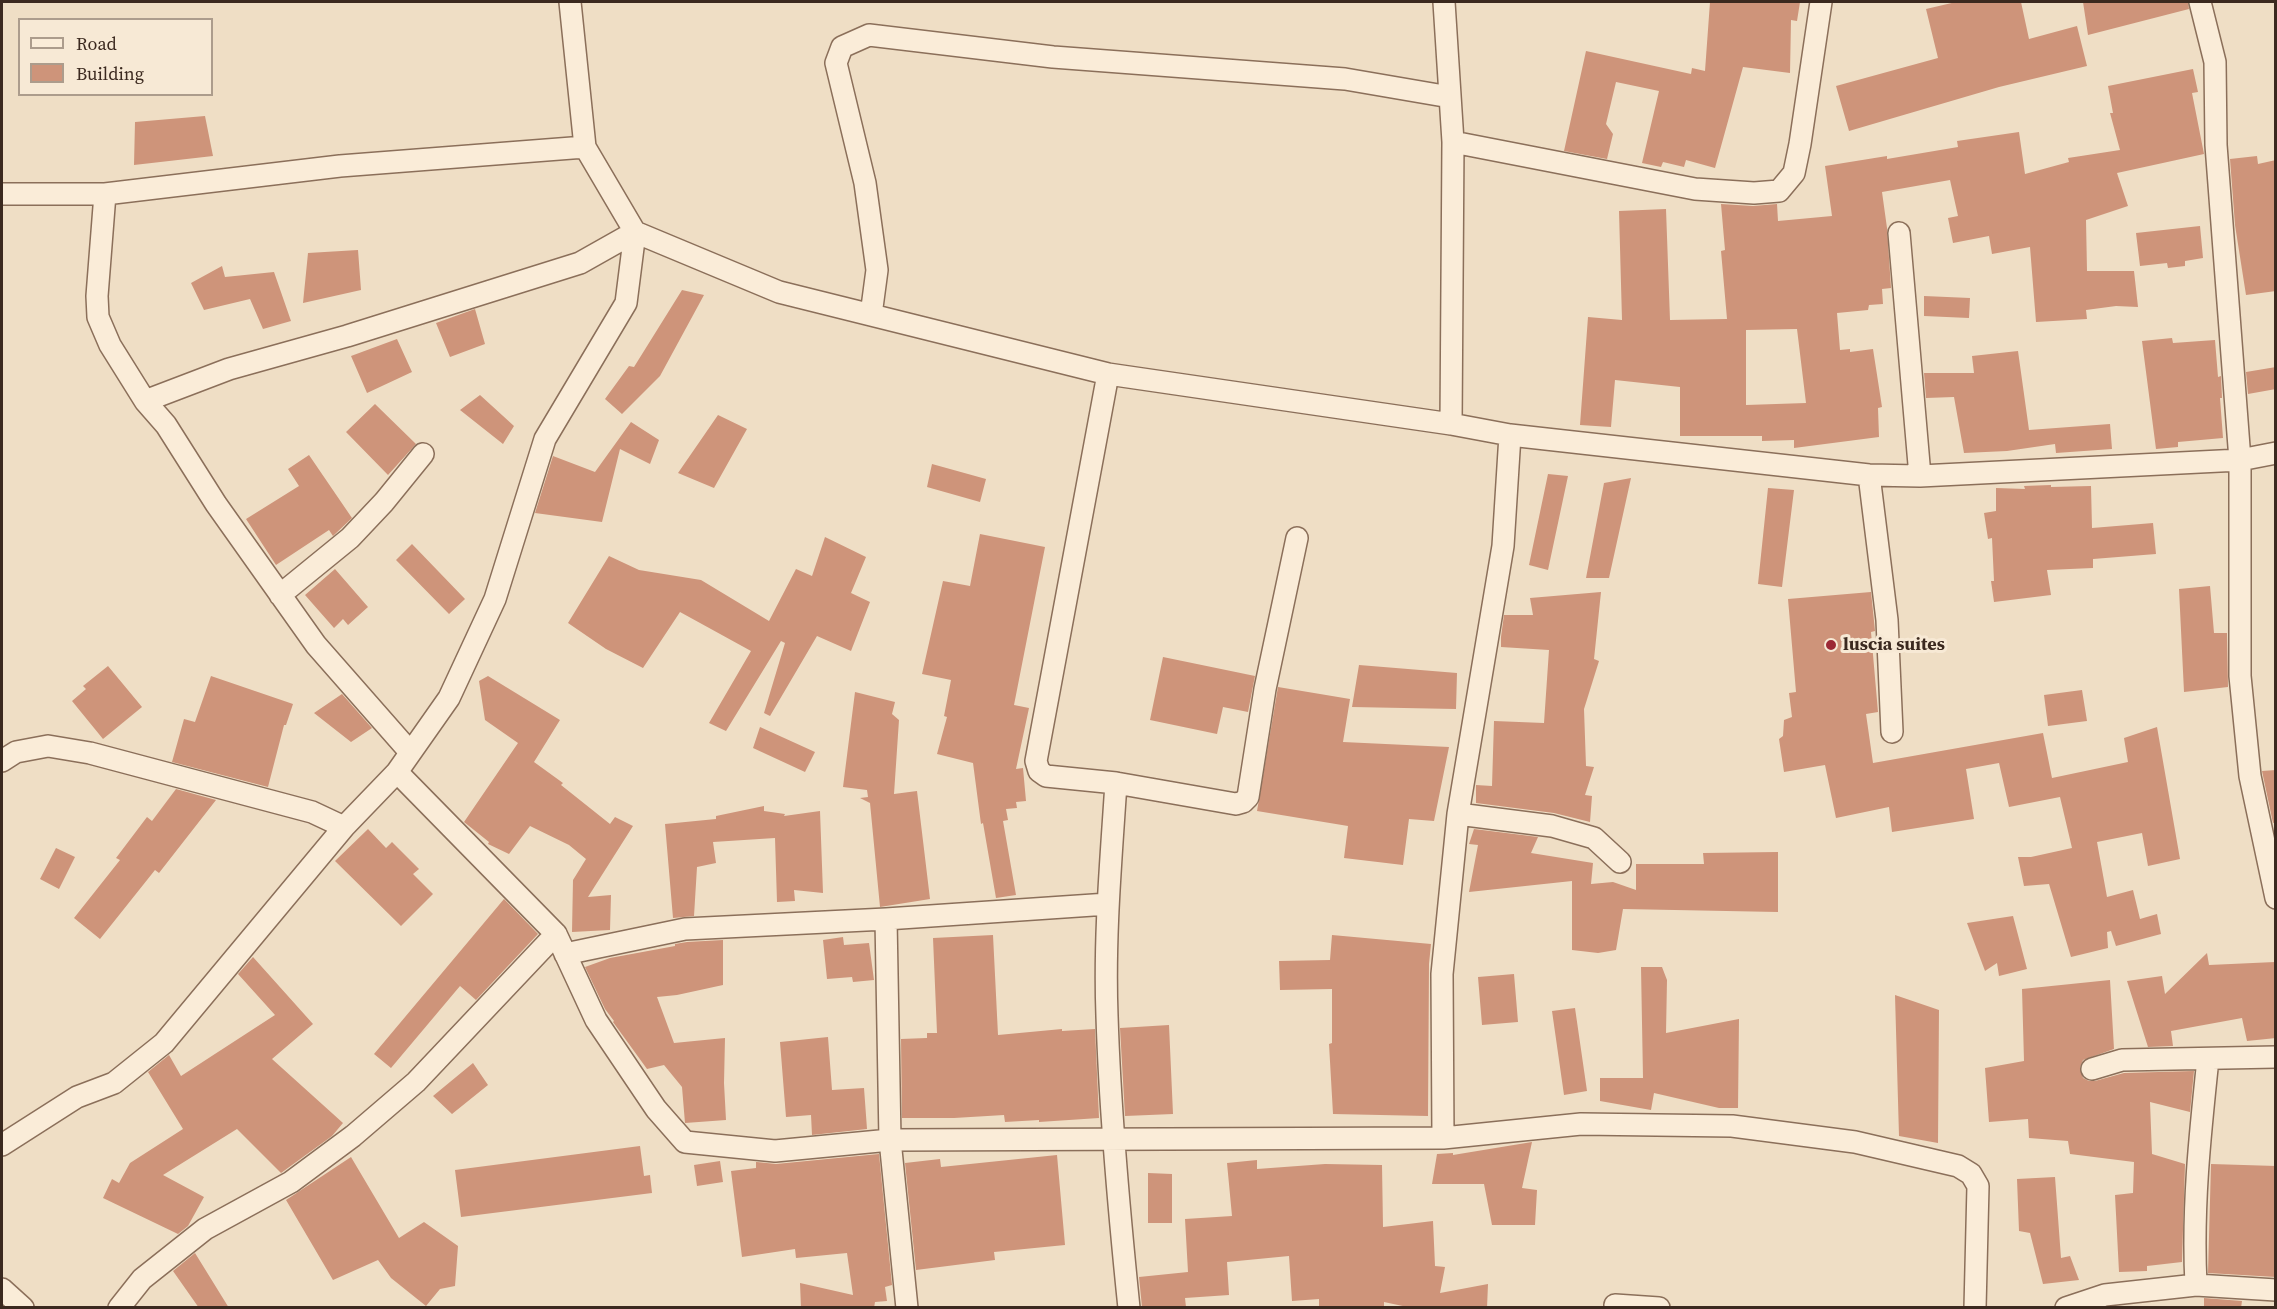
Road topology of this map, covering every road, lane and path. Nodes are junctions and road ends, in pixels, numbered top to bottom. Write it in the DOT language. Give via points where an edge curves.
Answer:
graph roads {
  1 [pos="570,2"];
  2 [pos="1444,2"];
  3 [pos="1821,2"];
  4 [pos="2200,2"];
  5 [pos="1450,97"];
  6 [pos="1453,142"];
  7 [pos="585,147"];
  8 [pos="2,194"];
  9 [pos="105,194"];
  10 [pos="635,232"];
  11 [pos="1899,233"];
  12 [pos="872,315"];
  13 [pos="1108,374"];
  14 [pos="145,401"];
  15 [pos="1451,424"];
  16 [pos="1510,435"];
  17 [pos="2276,453"];
  18 [pos="423,454"];
  19 [pos="2240,460"];
  20 [pos="1869,475"];
  21 [pos="1920,476"];
  22 [pos="1297,538"];
  23 [pos="280,595"];
  24 [pos="1892,732"];
  25 [pos="410,752"];
  26 [pos="2,761"];
  27 [pos="397,772"];
  28 [pos="1116,783"];
  29 [pos="1458,814"];
  30 [pos="344,827"];
  31 [pos="1620,862"];
  32 [pos="2276,898"];
  33 [pos="1108,904"];
  34 [pos="886,919"];
  35 [pos="556,934"];
  36 [pos="565,954"];
  37 [pos="2276,1057"];
  38 [pos="2208,1059"];
  39 [pos="2092,1069"];
  40 [pos="1115,1138"];
  41 [pos="1443,1138"];
  42 [pos="890,1140"];
  43 [pos="2,1144"];
  44 [pos="2196,1285"];
  45 [pos="2,1289"];
  46 [pos="2276,1290"];
  47 [pos="2105,1301"];
  48 [pos="1615,1305"];
  49 [pos="23,1308"];
  50 [pos="119,1308"];
  51 [pos="907,1308"];
  52 [pos="1129,1308"];
  53 [pos="1659,1308"];
  54 [pos="1975,1308"];
  55 [pos="2066,1308"];
  1 -- 7 [label="street"];
  2 -- 5 [label="street"];
  3 -- 6 [label="street" via="1794,173 1779,191 1695,189"];
  4 -- 19 [label="street" via="2215,62 2217,156"];
  5 -- 6 [label="street"];
  5 -- 12 [label="street" via="1345,80 1053,57 869,35 842,47 836,63 865,183 877,270"];
  6 -- 15 [label="street"];
  7 -- 9 [label="street" via="340,166"];
  7 -- 10 [label="street"];
  8 -- 9 [label="street"];
  9 -- 14 [label="street" via="98,317 110,345"];
  10 -- 12 [label="street" via="779,292"];
  10 -- 14 [label="street" via="580,263 229,369"];
  10 -- 25 [label="street" via="626,303 545,439 495,599 449,698"];
  11 -- 21 [label="street"];
  12 -- 13 [label="street"];
  13 -- 15 [label="street"];
  13 -- 28 [label="street" via="1036,761 1039,771 1046,776"];
  14 -- 23 [label="street" via="166,425"];
  15 -- 16 [label="street"];
  16 -- 20 [label="street"];
  16 -- 29 [label="street" via="1503,546"];
  17 -- 19 [label="street"];
  18 -- 23 [label="street" via="350,538"];
  19 -- 21 [label="street"];
  19 -- 32 [label="street" via="2241,687 2250,776"];
  20 -- 21 [label="street"];
  20 -- 24 [label="street" via="1887,620"];
  22 -- 28 [label="street" via="1265,689 1248,797 1236,804"];
  23 -- 25 [label="street" via="316,645"];
  25 -- 27 [label="street"];
  26 -- 30 [label="street" via="16,752 48,746 90,753 312,812"];
  27 -- 30 [label="street"];
  27 -- 35 [label="street"];
  28 -- 33 [label="street"];
  29 -- 31 [label="street" via="1552,826 1594,838"];
  29 -- 41 [label="street" via="1442,974"];
  30 -- 43 [label="street" via="164,1043 114,1083 77,1097"];
  33 -- 34 [label="street"];
  33 -- 40 [label="street" via="1107,1015"];
  34 -- 36 [label="street" via="685,929"];
  34 -- 42 [label="street"];
  35 -- 36 [label="street"];
  35 -- 50 [label="street" via="416,1082 291,1182 205,1229 142,1278"];
  36 -- 42 [label="street" via="596,1020 656,1109 685,1142 775,1151"];
  37 -- 38 [label="street"];
  38 -- 39 [label="street" via="2122,1060"];
  38 -- 44 [label="street" via="2194,1238"];
  40 -- 41 [label="street"];
  40 -- 42 [label="street"];
  40 -- 52 [label="street"];
  41 -- 54 [label="street" via="1581,1124 1732,1126 1855,1142 1958,1166 1971,1174 1978,1186"];
  42 -- 51 [label="street"];
  44 -- 46 [label="street"];
  44 -- 47 [label="street"];
  45 -- 49 [label="street"];
  47 -- 55 [label="street"];
  48 -- 53 [label="street"];
}
